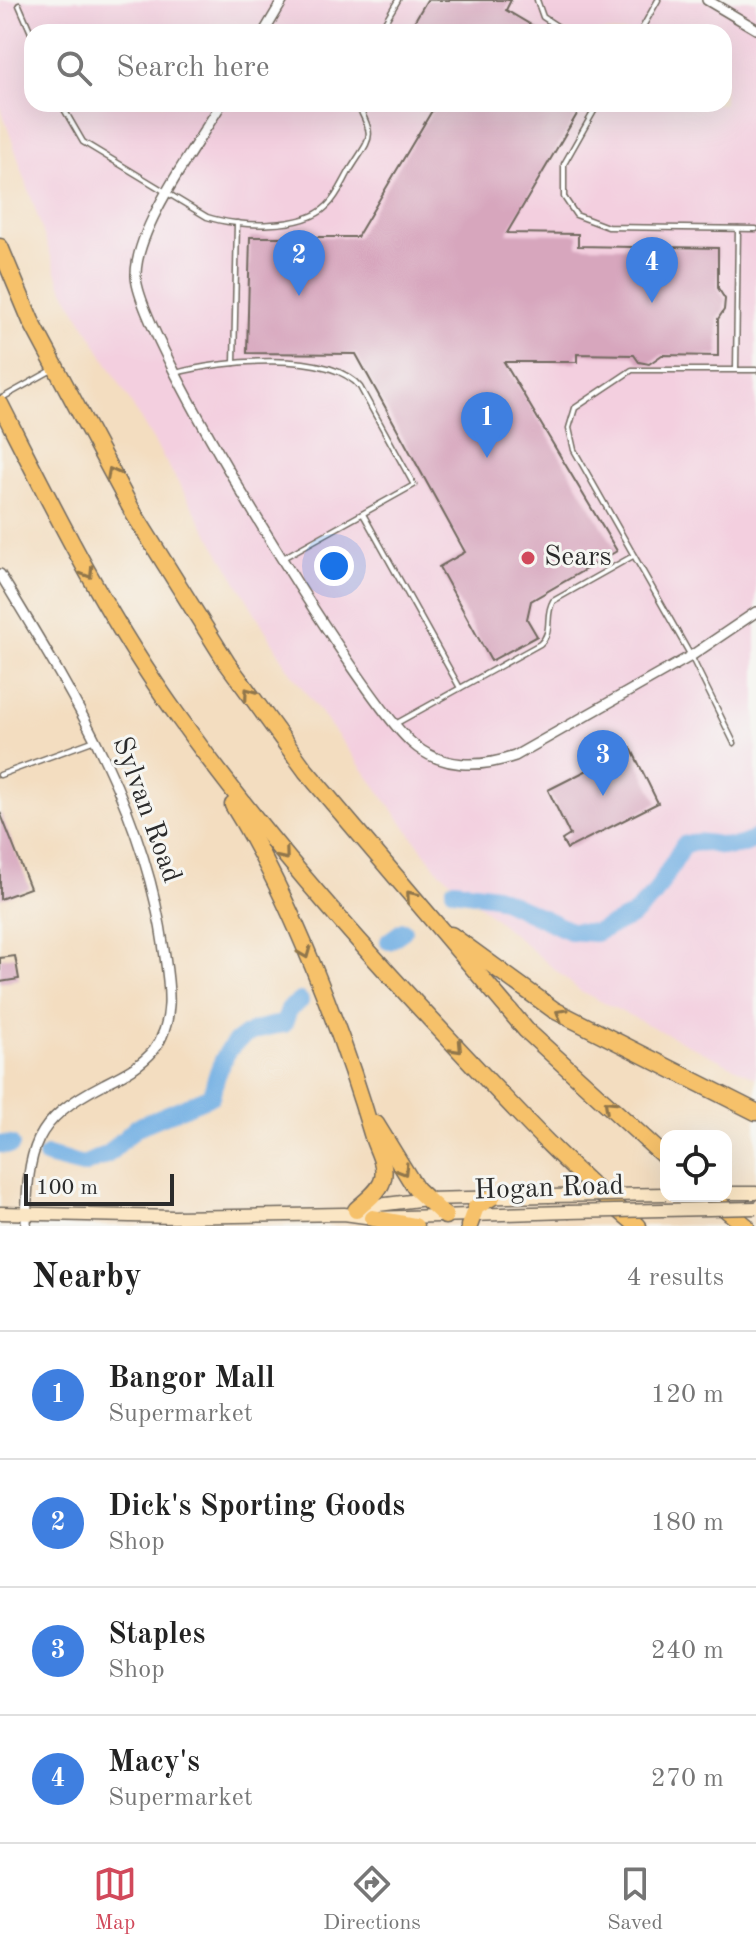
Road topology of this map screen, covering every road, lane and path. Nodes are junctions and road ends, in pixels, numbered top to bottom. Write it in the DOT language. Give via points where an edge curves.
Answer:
graph roads {
  1 [pos="283,0"];
  2 [pos="398,0"];
  3 [pos="537,0"];
  4 [pos="658,0"];
  5 [pos="707,0"];
  6 [pos="19,5"];
  7 [pos="27,24"];
  8 [pos="269,24"];
  9 [pos="384,24"];
  10 [pos="554,24"];
  11 [pos="644,24"];
  12 [pos="756,29"];
  13 [pos="66,112"];
  14 [pos="216,112"];
  15 [pos="362,112"];
  16 [pos="593,112"];
  17 [pos="167,195"];
  18 [pos="237,223"];
  19 [pos="738,229"];
  20 [pos="756,229"];
  21 [pos="0,247"];
  22 [pos="234,363"];
  23 [pos="56,367"];
  24 [pos="736,369"];
  25 [pos="756,370"];
  26 [pos="176,373"];
  27 [pos="0,402"];
  28 [pos="363,514"];
  29 [pos="633,556"];
  30 [pos="283,559"];
  31 [pos="0,574"];
  32 [pos="756,612"];
  33 [pos="691,656"];
  34 [pos="460,688"];
  35 [pos="175,712"];
  36 [pos="394,724"];
  37 [pos="97,739"];
  38 [pos="734,743"];
  39 [pos="0,775"];
  40 [pos="439,929"];
  41 [pos="756,1112"];
  42 [pos="370,1117"];
  43 [pos="660,1153"];
  44 [pos="732,1193"];
  45 [pos="756,1193"];
  46 [pos="660,1194"];
  47 [pos="492,1197"];
  48 [pos="427,1199"];
  49 [pos="717,1202"];
  50 [pos="756,1208"];
  51 [pos="350,1212"];
  52 [pos="0,1213"];
  53 [pos="445,1216"];
  54 [pos="373,1218"];
  55 [pos="26,1220"];
  56 [pos="470,1220"];
  57 [pos="169,1221"];
  58 [pos="221,1221"];
  59 [pos="415,1226"];
  60 [pos="638,1226"];
  61 [pos="746,1226"];
  1 -- 8 [label="street"];
  2 -- 9 [label="lane"];
  3 -- 10 [label="lane" via="543,17"];
  4 -- 11 [label="lane"];
  5 -- 12 [label="street"];
  6 -- 7 [label="lane"];
  13 -- 17 [label="lane" via="83,142"];
  14 -- 17 [label="street"];
  15 -- 18 [label="lane" via="369,140 327,206 295,223"];
  16 -- 19 [label="lane" via="564,164 564,197 576,215 608,227"];
  17 -- 18 [label="lane" via="207,217"];
  17 -- 26 [label="street" via="140,246 136,277 142,307"];
  18 -- 22 [label="lane"];
  19 -- 20 [label="lane"];
  19 -- 24 [label="lane"];
  21 -- 23 [label="highway"];
  22 -- 26 [label="lane"];
  22 -- 28 [label="lane" via="326,365 355,381 414,485"];
  23 -- 27 [label="lane"];
  40 -- 23 [label="highway, one-way" via="306,771 227,663 134,514"];
  24 -- 25 [label="lane"];
  24 -- 29 [label="lane" via="632,370 575,408 569,424 571,443"];
  26 -- 30 [label="street"];
  27 -- 35 [label="highway, one-way" via="78,558"];
  28 -- 30 [label="lane"];
  28 -- 34 [label="lane"];
  29 -- 33 [label="lane"];
  29 -- 34 [label="lane" via="553,601 549,632 540,644"];
  30 -- 36 [label="street"];
  31 -- 37 [label="street, Sylvan Road"];
  32 -- 33 [label="street"];
  33 -- 36 [label="street" via="515,756 489,764 441,760 411,743"];
  33 -- 38 [label="lane"];
  34 -- 36 [label="lane"];
  35 -- 42 [label="highway, one-way" via="257,844"];
  35 -- 60 [label="highway, one-way" via="265,831 367,952 575,1174"];
  37 -- 39 [label="lane"];
  37 -- 55 [label="street, Sylvan Road" via="155,892 169,1012 163,1034 139,1065 50,1118 30,1170"];
  41 -- 40 [label="highway, one-way" via="554,1010 463,940"];
  43 -- 40 [label="highway, one-way" via="526,1030"];
  42 -- 48 [label="highway, one-way"];
  42 -- 51 [label="highway" via="383,1178 378,1189"];
  44 -- 45 [label="main road"];
  46 -- 47 [label="main road, Hogan Road, bridge"];
  47 -- 48 [label="main road, Hogan Road"];
  47 -- 56 [label="highway"];
  48 -- 51 [label="main road, Hogan Road" via="372,1204"];
  48 -- 53 [label="highway"];
  49 -- 61 [label="highway"];
  50 -- 56 [label="main road, Hogan Road, bridge"];
  51 -- 54 [label="main road, Hogan Road"];
  51 -- 58 [label="main road, Hogan Road"];
  52 -- 55 [label="main road, Hogan Road"];
  53 -- 54 [label="main road, Hogan Road"];
  53 -- 56 [label="main road, Hogan Road"];
  54 -- 59 [label="highway"];
  55 -- 57 [label="main road, Hogan Road"];
  57 -- 58 [label="main road, Hogan Road"];
}
